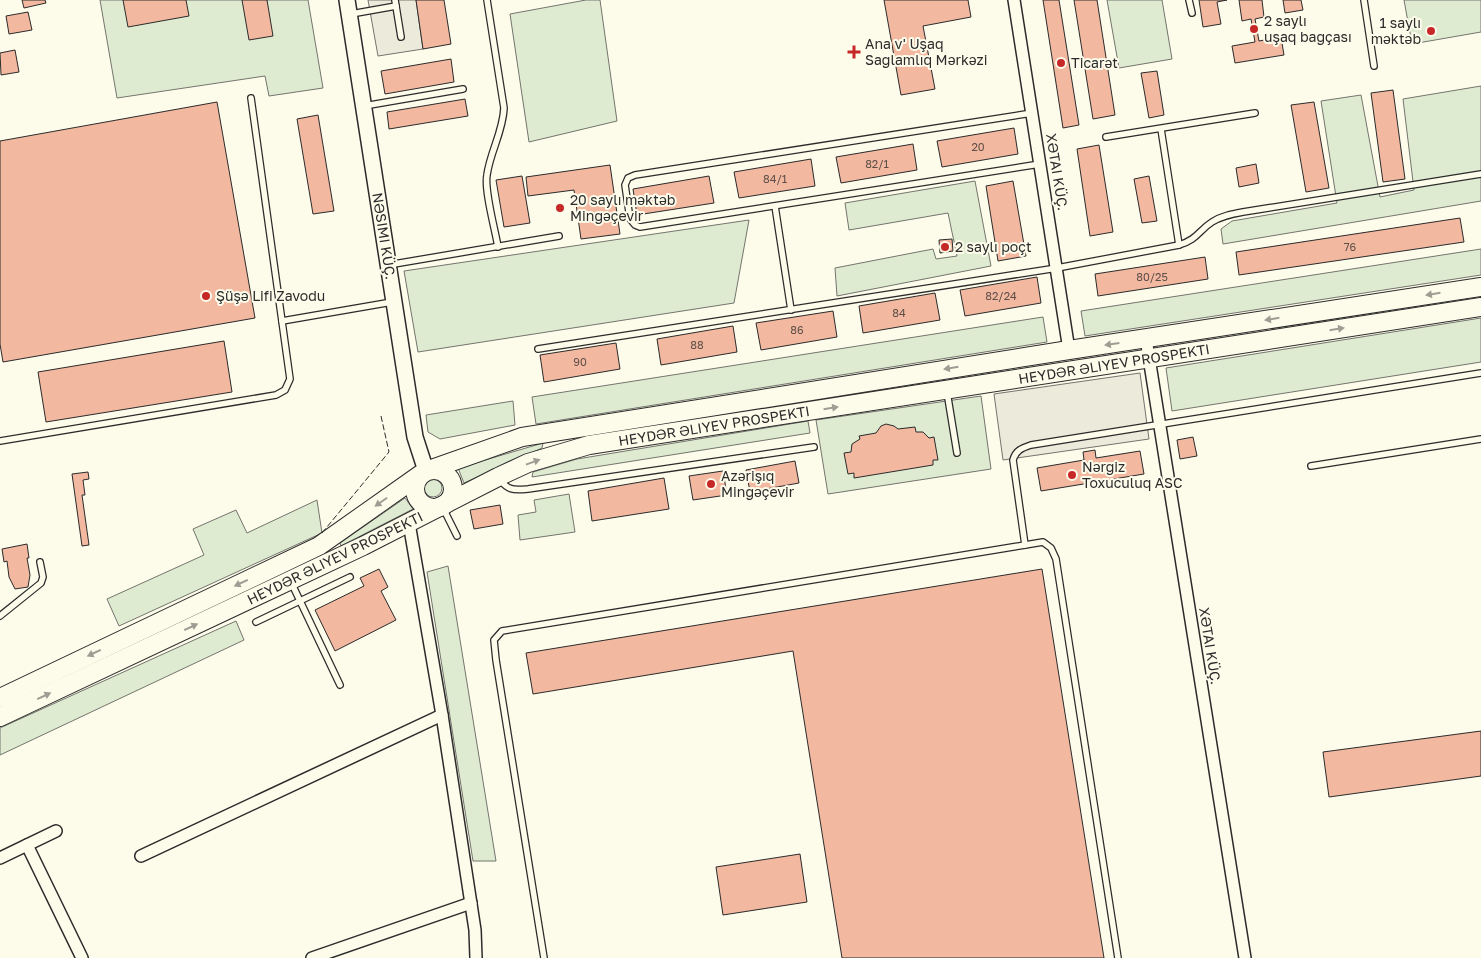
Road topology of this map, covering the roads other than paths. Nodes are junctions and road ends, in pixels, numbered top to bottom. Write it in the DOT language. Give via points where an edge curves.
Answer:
graph roads {
  1 [pos="487,0"];
  2 [pos="1014,0"];
  3 [pos="1189,0"];
  4 [pos="1364,0"];
  5 [pos="395,3"];
  6 [pos="348,7"];
  7 [pos="1192,13"];
  8 [pos="400,37"];
  9 [pos="1374,66"];
  10 [pos="462,89"];
  11 [pos="251,98"];
  12 [pos="364,106"];
  13 [pos="1032,113"];
  14 [pos="1255,113"];
  15 [pos="1161,129"];
  16 [pos="1106,137"];
  17 [pos="1040,164"];
  18 [pos="1481,174"];
  19 [pos="775,206"];
  20 [pos="559,236"];
  21 [pos="1178,245"];
  22 [pos="498,247"];
  23 [pos="388,265"];
  24 [pos="1057,268"];
  25 [pos="1481,287"];
  26 [pos="394,301"];
  27 [pos="1481,307"];
  28 [pos="791,310"];
  29 [pos="282,321"];
  30 [pos="1146,339"];
  31 [pos="538,349"];
  32 [pos="1069,350"];
  33 [pos="1149,358"];
  34 [pos="1481,373"];
  35 [pos="947,390"];
  36 [pos="1160,424"];
  37 [pos="1481,439"];
  38 [pos="0,441"];
  39 [pos="814,447"];
  40 [pos="957,453"];
  41 [pos="1311,466"];
  42 [pos="423,472"];
  43 [pos="498,477"];
  44 [pos="442,506"];
  45 [pos="409,523"];
  46 [pos="457,536"];
  47 [pos="1025,544"];
  48 [pos="40,562"];
  49 [pos="350,577"];
  50 [pos="290,580"];
  51 [pos="300,601"];
  52 [pos="0,616"];
  53 [pos="256,622"];
  54 [pos="340,685"];
  55 [pos="0,698"];
  56 [pos="442,715"];
  57 [pos="0,717"];
  58 [pos="56,831"];
  59 [pos="27,845"];
  60 [pos="141,856"];
  61 [pos="0,858"];
  62 [pos="471,903"];
  63 [pos="82,958"];
  64 [pos="312,958"];
  65 [pos="476,958"];
  66 [pos="544,958"];
  67 [pos="1118,958"];
  68 [pos="1245,958"];
  1 -- 22 [label="lane" via="504,108 504,121 487,175"];
  2 -- 13 [label="street, XƏTAI KÜÇ."];
  3 -- 7 [label="lane"];
  4 -- 9 [label="lane"];
  5 -- 6 [label="lane"];
  5 -- 8 [label="lane"];
  6 -- 12 [label="street, NƏSIMI KÜÇ."];
  10 -- 12 [label="lane"];
  11 -- 29 [label="lane"];
  12 -- 23 [label="street, NƏSIMI KÜÇ."];
  13 -- 17 [label="street, XƏTAI KÜÇ."];
  13 -- 19 [label="lane" via="635,175 628,178 625,185 630,219 640,227"];
  14 -- 15 [label="lane"];
  15 -- 16 [label="lane"];
  15 -- 21 [label="lane"];
  17 -- 19 [label="lane"];
  17 -- 24 [label="street, XƏTAI KÜÇ."];
  18 -- 21 [label="lane" via="1224,216 1211,222 1197,237"];
  19 -- 28 [label="lane"];
  20 -- 22 [label="lane"];
  21 -- 24 [label="lane"];
  22 -- 23 [label="lane"];
  23 -- 26 [label="street, NƏSIMI KÜÇ."];
  24 -- 28 [label="lane"];
  24 -- 32 [label="street, XƏTAI KÜÇ."];
  25 -- 30 [label="main road, HEYDƏR ƏLIYEV PROSPEKTI, one-way"];
  26 -- 29 [label="lane"];
  26 -- 42 [label="street, NƏSIMI KÜÇ."];
  33 -- 27 [label="main road, HEYDƏR ƏLIYEV PROSPEKTI, one-way"];
  28 -- 31 [label="lane"];
  29 -- 38 [label="lane" via="290,379 285,390 276,395"];
  30 -- 32 [label="main road, HEYDƏR ƏLIYEV PROSPEKTI, one-way"];
  30 -- 33 [label="street, XƏTAI KÜÇ."];
  32 -- 42 [label="main road, HEYDƏR ƏLIYEV PROSPEKTI, one-way" via="522,437"];
  33 -- 35 [label="main road, HEYDƏR ƏLIYEV PROSPEKTI"];
  33 -- 36 [label="street, XƏTAI KÜÇ."];
  34 -- 36 [label="lane"];
  35 -- 40 [label="lane"];
  43 -- 35 [label="main road, HEYDƏR ƏLIYEV PROSPEKTI, one-way" via="545,457 589,445"];
  36 -- 47 [label="lane" via="1031,445 1015,453 1013,467"];
  36 -- 68 [label="street, XƏTAI KÜÇ."];
  37 -- 41 [label="lane"];
  39 -- 43 [label="lane" via="528,489 513,490"];
  42 -- 44 [label="main road" via="414,484 416,497 430,508"];
  42 -- 44 [label="main road" via="444,472 452,483 451,496"];
  42 -- 55 [label="main road, HEYDƏR ƏLIYEV PROSPEKTI, one-way" via="319,546"];
  43 -- 44 [label="main road, HEYDƏR ƏLIYEV PROSPEKTI"];
  44 -- 45 [label="main road, HEYDƏR ƏLIYEV PROSPEKTI"];
  44 -- 46 [label="lane"];
  45 -- 50 [label="main road, HEYDƏR ƏLIYEV PROSPEKTI"];
  45 -- 56 [label="street"];
  47 -- 66 [label="lane" via="502,631 494,640 496,660"];
  47 -- 67 [label="lane" via="1043,542 1051,548 1056,559"];
  48 -- 52 [label="lane" via="41,583"];
  49 -- 51 [label="lane"];
  50 -- 51 [label="lane"];
  57 -- 50 [label="main road, HEYDƏR ƏLIYEV PROSPEKTI, one-way"];
  51 -- 53 [label="lane"];
  51 -- 54 [label="lane"];
  56 -- 60 [label="street"];
  56 -- 62 [label="street"];
  58 -- 59 [label="street"];
  59 -- 61 [label="street"];
  59 -- 63 [label="street"];
  62 -- 64 [label="street"];
  62 -- 65 [label="street"];
}
